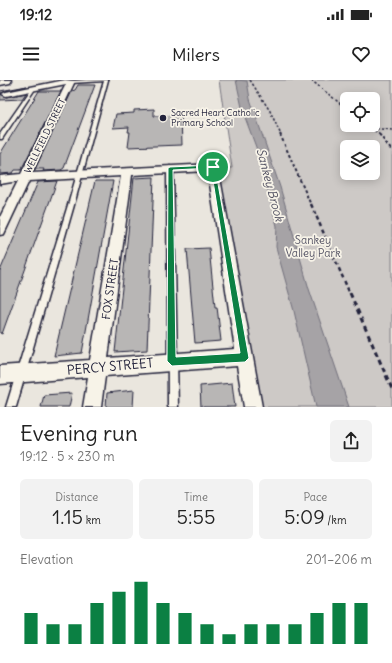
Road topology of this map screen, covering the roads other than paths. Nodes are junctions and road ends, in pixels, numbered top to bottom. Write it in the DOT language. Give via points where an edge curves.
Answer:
graph roads {
  1 [pos="6,80"];
  2 [pos="0,81"];
  3 [pos="71,82"];
  4 [pos="32,89"];
  5 [pos="6,94"];
  6 [pos="0,138"];
  7 [pos="170,168"];
  8 [pos="127,171"];
  9 [pos="80,174"];
  10 [pos="25,177"];
  11 [pos="0,180"];
  12 [pos="0,230"];
  13 [pos="245,358"];
  14 [pos="172,361"];
  15 [pos="98,367"];
  16 [pos="21,374"];
  17 [pos="0,375"];
  18 [pos="11,407"];
  19 [pos="92,407"];
  20 [pos="173,407"];
  21 [pos="253,407"];
  1 -- 2 [label="highway"];
  3 -- 4 [label="street, WELLFIELD STREET"];
  3 -- 9 [label="lane" via="106,80"];
  3 -- 10 [label="street, WELLFIELD STREET"];
  4 -- 5 [label="street, WELLFIELD STREET"];
  4 -- 6 [label="lane"];
  7 -- 8 [label="street"];
  7 -- 13 [label="street" via="213,167"];
  7 -- 14 [label="lane"];
  8 -- 9 [label="street"];
  8 -- 15 [label="street, FOX STREET"];
  9 -- 10 [label="street"];
  9 -- 16 [label="lane"];
  10 -- 11 [label="street"];
  10 -- 12 [label="street, WELLFIELD STREET"];
  13 -- 14 [label="street, PERCY STREET"];
  13 -- 21 [label="street"];
  14 -- 15 [label="street, PERCY STREET"];
  14 -- 20 [label="lane"];
  15 -- 16 [label="street, PERCY STREET"];
  15 -- 19 [label="street, FOX STREET"];
  16 -- 17 [label="street, PERCY STREET"];
  16 -- 18 [label="lane"];
}
